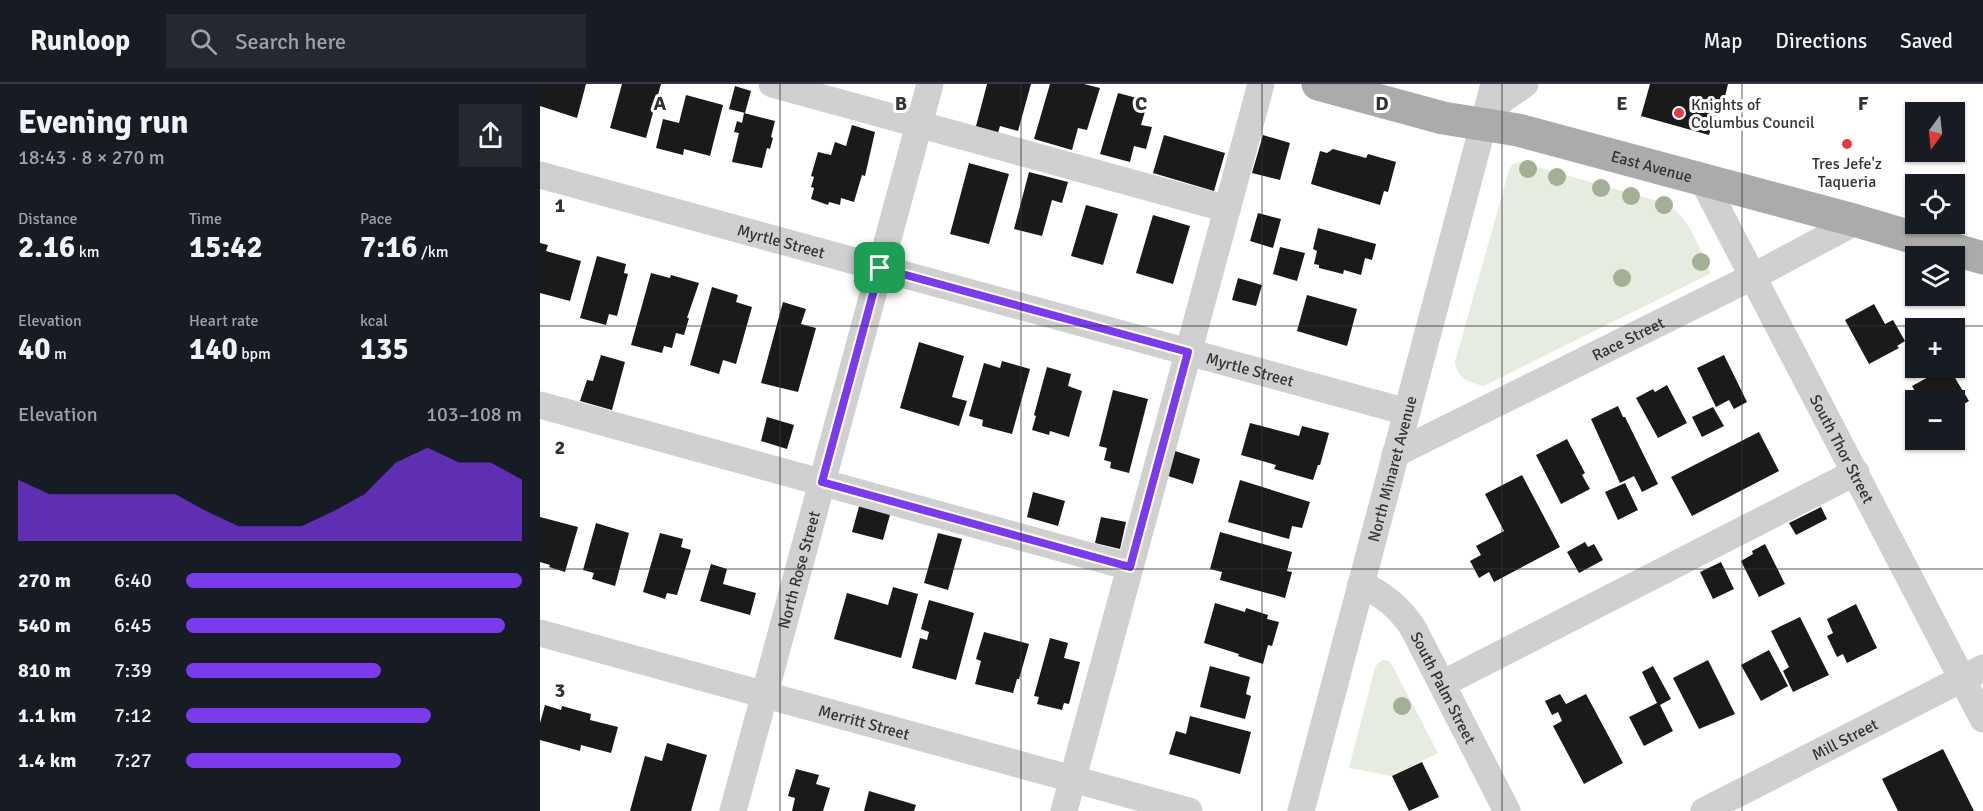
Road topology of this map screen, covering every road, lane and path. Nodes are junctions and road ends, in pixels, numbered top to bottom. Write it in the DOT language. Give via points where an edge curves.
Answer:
graph roads {
  1 [pos="772,84"];
  2 [pos="930,84"];
  3 [pos="1261,84"];
  4 [pos="1318,84"];
  5 [pos="1494,84"];
  6 [pos="1525,84"];
  7 [pos="919,124"];
  8 [pos="1482,125"];
  9 [pos="540,175"];
  10 [pos="1702,179"];
  11 [pos="1227,208"];
  12 [pos="1857,221"];
  13 [pos="1983,258"];
  14 [pos="880,268"];
  15 [pos="1754,276"];
  16 [pos="1188,352"];
  17 [pos="540,405"];
  18 [pos="1407,412"];
  19 [pos="1395,454"];
  20 [pos="1856,472"];
  21 [pos="822,482"];
  22 [pos="1130,567"];
  23 [pos="1361,584"];
  24 [pos="540,633"];
  25 [pos="1973,674"];
  26 [pos="1442,684"];
  27 [pos="765,694"];
  28 [pos="1983,719"];
  29 [pos="1073,779"];
  30 [pos="733,811"];
  31 [pos="1064,811"];
  32 [pos="1189,811"];
  33 [pos="1301,811"];
  34 [pos="1507,811"];
  35 [pos="1704,811"];
  1 -- 7 [label="street"];
  2 -- 7 [label="street, North Rose Street"];
  3 -- 11 [label="street"];
  4 -- 8 [label="main road, East Avenue"];
  5 -- 8 [label="street, North Minaret Avenue"];
  6 -- 8 [label="street" via="1495,106"];
  7 -- 11 [label="street"];
  7 -- 14 [label="street, North Rose Street"];
  8 -- 10 [label="main road, East Avenue" via="1518,130"];
  8 -- 18 [label="street, North Minaret Avenue"];
  9 -- 14 [label="street, Myrtle Street"];
  10 -- 12 [label="main road, East Avenue"];
  10 -- 15 [label="street, South Thor Street"];
  11 -- 16 [label="street"];
  12 -- 13 [label="main road, East Avenue"];
  12 -- 15 [label="street, Race Street"];
  14 -- 16 [label="street, Myrtle Street"];
  14 -- 21 [label="street, North Rose Street"];
  15 -- 19 [label="street, Race Street"];
  15 -- 20 [label="street, South Thor Street"];
  16 -- 18 [label="street, Myrtle Street"];
  16 -- 22 [label="street"];
  17 -- 21 [label="street"];
  18 -- 19 [label="street, North Minaret Avenue"];
  19 -- 23 [label="street, North Minaret Avenue"];
  20 -- 25 [label="street, South Thor Street"];
  20 -- 26 [label="street"];
  21 -- 22 [label="street"];
  21 -- 27 [label="street, North Rose Street"];
  22 -- 29 [label="street"];
  23 -- 26 [label="street, South Palm Street" via="1382,595 1406,616"];
  23 -- 33 [label="street, North Minaret Avenue"];
  24 -- 27 [label="street, Merritt Street"];
  25 -- 28 [label="street, South Thor Street"];
  25 -- 35 [label="street, Mill Street"];
  26 -- 34 [label="street, South Palm Street"];
  27 -- 29 [label="street, Merritt Street"];
  27 -- 30 [label="street, North Rose Street"];
  29 -- 31 [label="street"];
  29 -- 32 [label="street, Merritt Street"];
}
